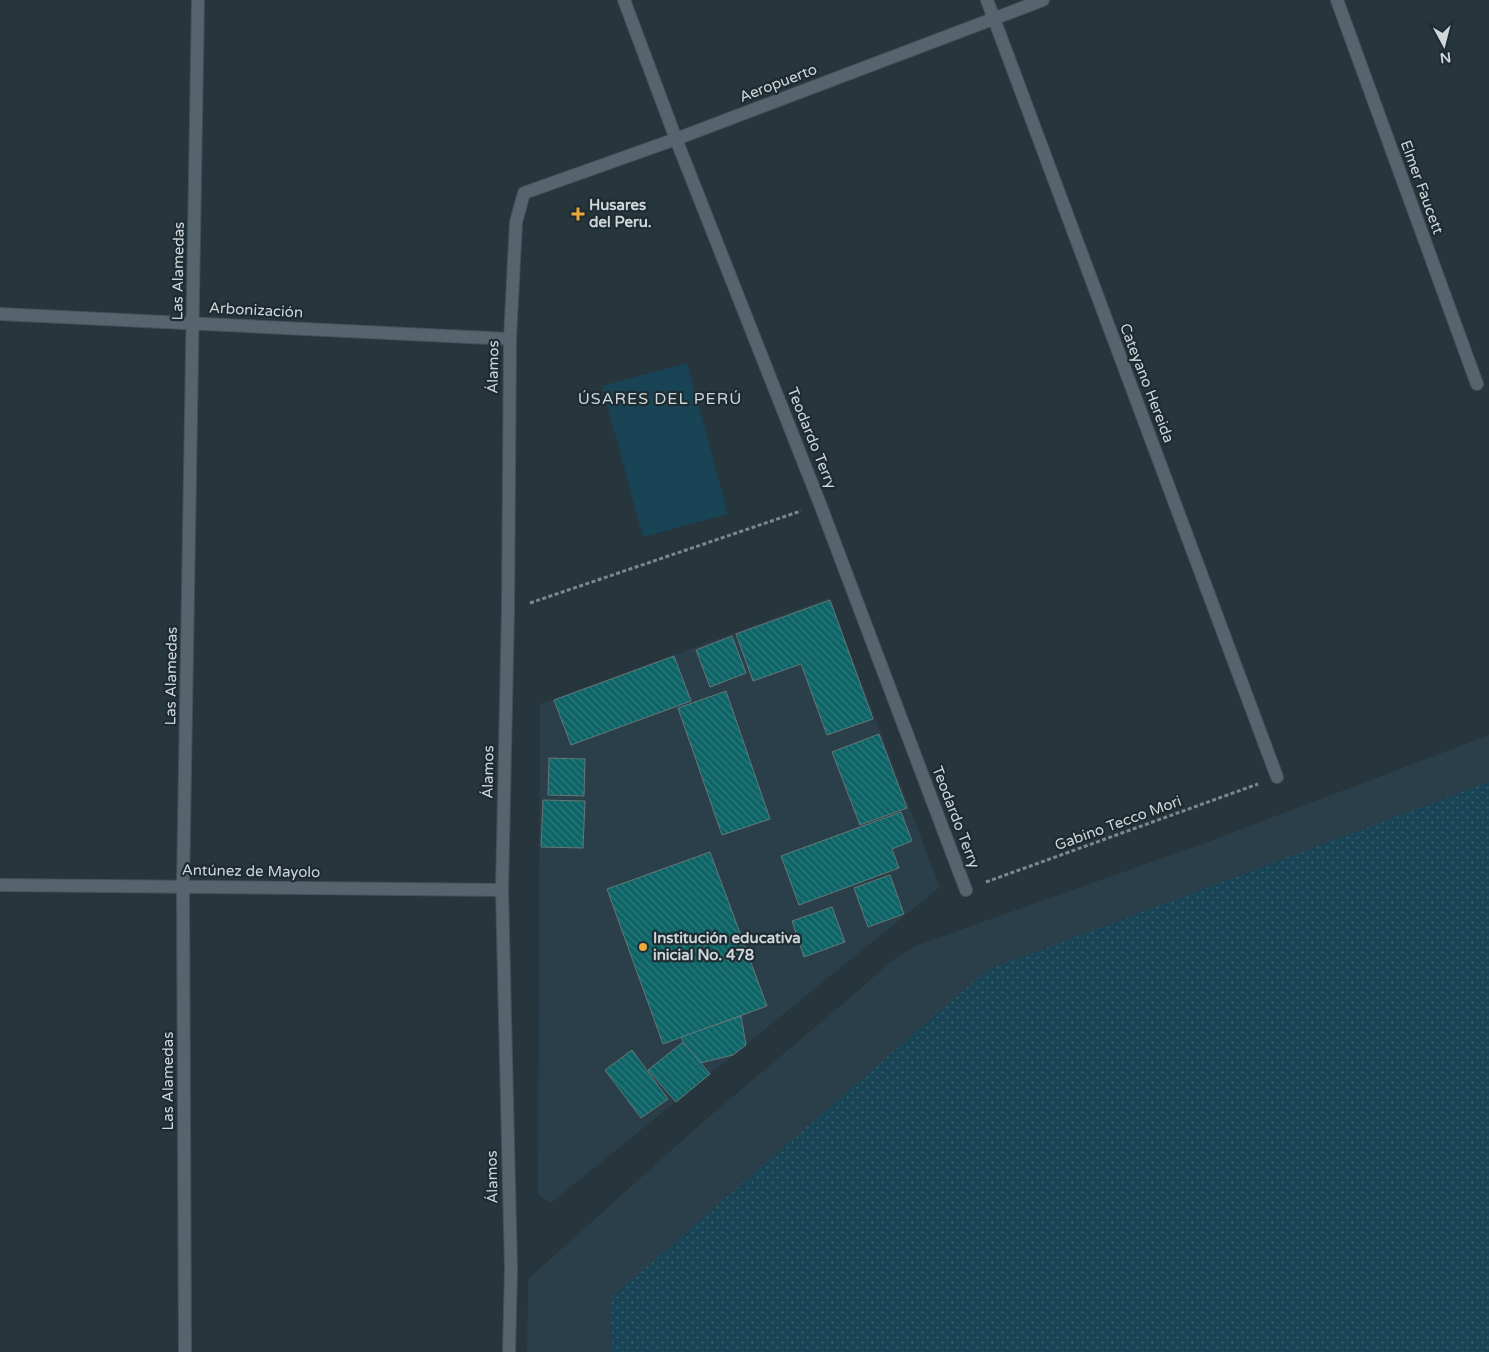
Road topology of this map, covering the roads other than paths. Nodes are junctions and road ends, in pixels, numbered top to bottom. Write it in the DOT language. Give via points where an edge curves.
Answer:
graph roads {
  1 [pos="198,0"];
  2 [pos="624,0"];
  3 [pos="987,0"];
  4 [pos="1043,0"];
  5 [pos="1337,0"];
  6 [pos="993,18"];
  7 [pos="676,139"];
  8 [pos="524,193"];
  9 [pos="0,314"];
  10 [pos="194,323"];
  11 [pos="510,339"];
  12 [pos="1477,384"];
  13 [pos="1277,777"];
  14 [pos="0,885"];
  15 [pos="183,887"];
  16 [pos="502,890"];
  17 [pos="966,890"];
  18 [pos="186,1352"];
  19 [pos="509,1352"];
  1 -- 10 [label="street, Las Alamedas"];
  2 -- 7 [label="street, Teodardo Terry"];
  3 -- 6 [label="street, Cateyano Hereida"];
  4 -- 6 [label="street, Aeropuerto"];
  5 -- 12 [label="street, Elmer Faucett"];
  6 -- 7 [label="street, Aeropuerto"];
  6 -- 13 [label="street, Cateyano Hereida"];
  7 -- 8 [label="street, Aeropuerto"];
  7 -- 17 [label="street, Teodardo Terry" via="820,504"];
  8 -- 11 [label="street, Álamos" via="516,222"];
  9 -- 10 [label="street, Arbonización"];
  10 -- 11 [label="street, Arbonización"];
  10 -- 15 [label="street, Las Alamedas"];
  11 -- 16 [label="street, Álamos"];
  14 -- 15 [label="street, Antúnez de Mayolo"];
  15 -- 16 [label="street, Antúnez de Mayolo"];
  15 -- 18 [label="street, Las Alamedas"];
  16 -- 19 [label="street, Álamos" via="511,1268"];
}
